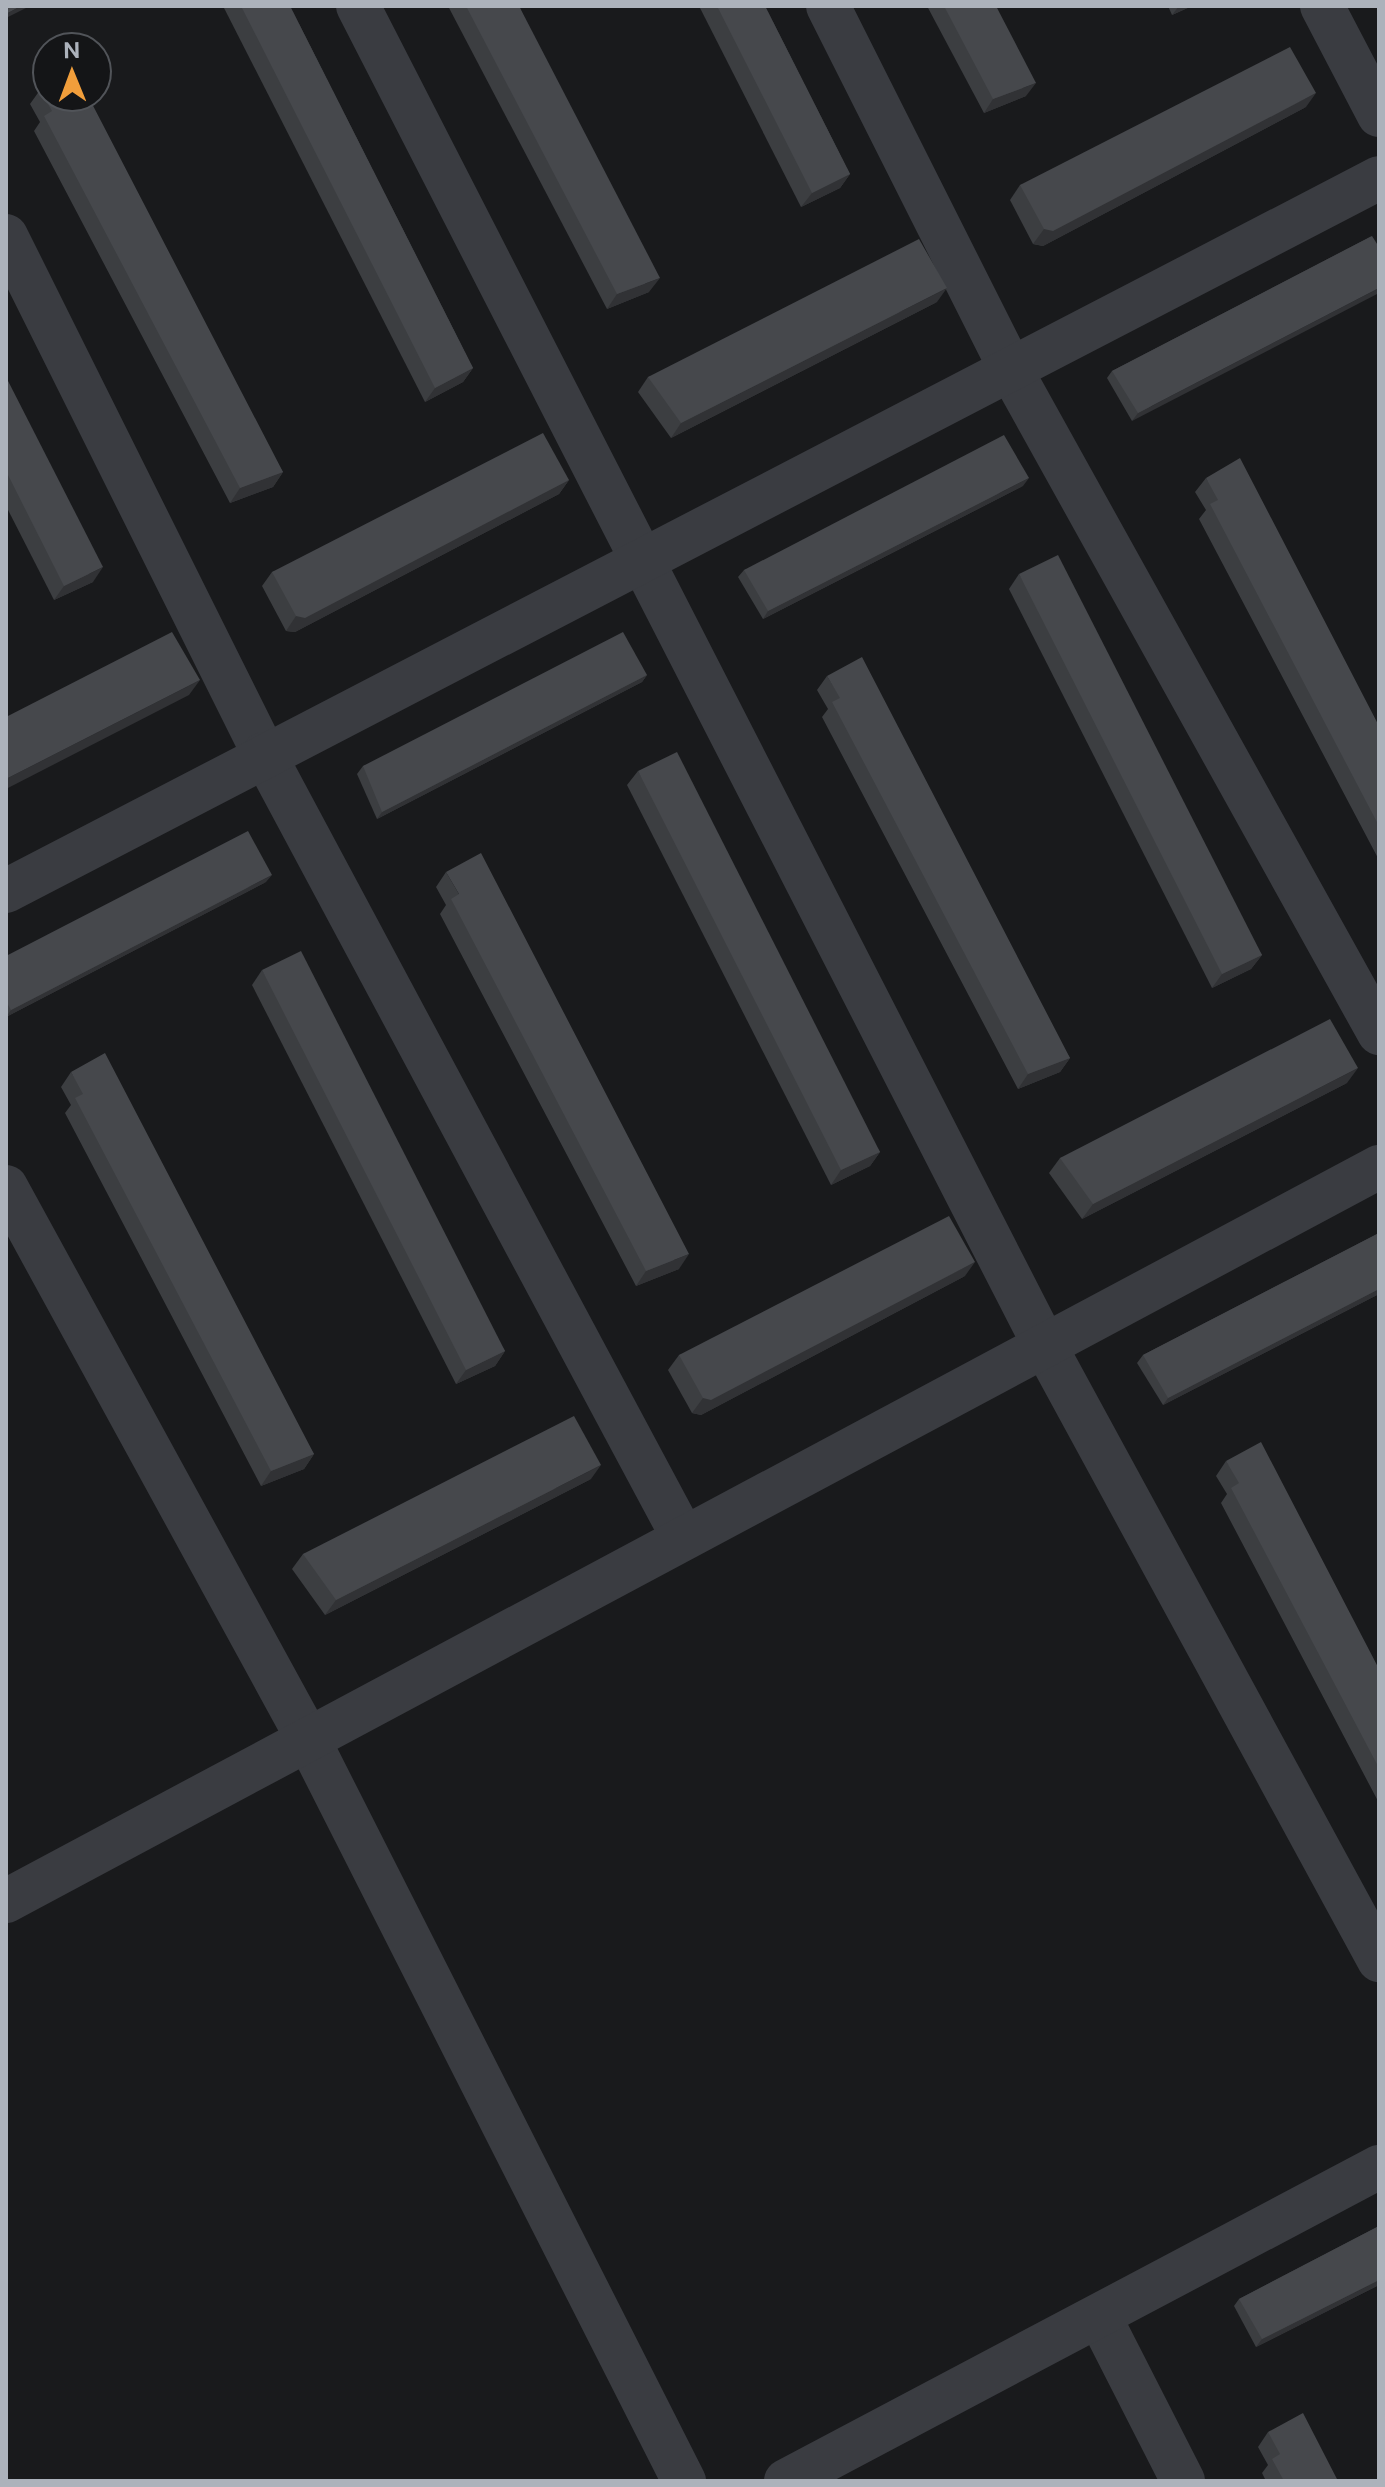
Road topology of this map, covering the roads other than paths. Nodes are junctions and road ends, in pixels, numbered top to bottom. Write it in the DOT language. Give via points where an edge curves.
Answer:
graph roads {
  1 [pos="358,6"];
  2 [pos="828,6"];
  3 [pos="1322,6"];
  4 [pos="1379,115"];
  5 [pos="1379,178"];
  6 [pos="6,236"];
  7 [pos="1013,374"];
  8 [pos="649,562"];
  9 [pos="264,754"];
  10 [pos="6,891"];
  11 [pos="1379,1033"];
  12 [pos="1379,1167"];
  13 [pos="6,1187"];
  14 [pos="1046,1348"];
  15 [pos="683,1537"];
  16 [pos="309,1741"];
  17 [pos="6,1901"];
  18 [pos="1379,1960"];
  19 [pos="1379,2167"];
  20 [pos="1099,2316"];
  21 [pos="684,2481"];
  22 [pos="786,2481"];
  23 [pos="1183,2481"];
  1 -- 8 [label="street"];
  2 -- 7 [label="street"];
  3 -- 4 [label="street"];
  5 -- 7 [label="street"];
  6 -- 9 [label="street"];
  7 -- 8 [label="street"];
  7 -- 11 [label="street"];
  8 -- 9 [label="street"];
  8 -- 14 [label="street"];
  9 -- 10 [label="street"];
  9 -- 15 [label="street"];
  12 -- 14 [label="street"];
  13 -- 16 [label="street"];
  14 -- 15 [label="street"];
  14 -- 18 [label="street"];
  15 -- 16 [label="street"];
  16 -- 17 [label="street"];
  16 -- 21 [label="street"];
  19 -- 20 [label="street"];
  20 -- 22 [label="street"];
  20 -- 23 [label="street"];
}
